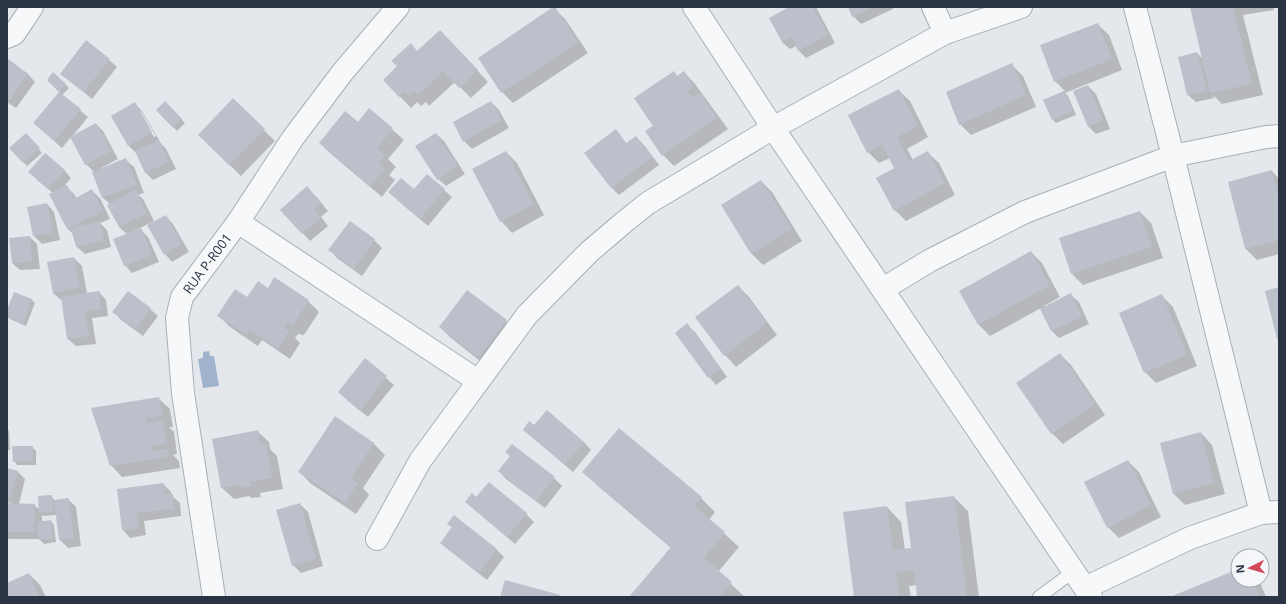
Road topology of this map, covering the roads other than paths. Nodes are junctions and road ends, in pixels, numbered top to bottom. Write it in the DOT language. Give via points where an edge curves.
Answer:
graph roads {
  1 [pos="32,7"];
  2 [pos="398,7"];
  3 [pos="694,7"];
  4 [pos="934,7"];
  5 [pos="1021,7"];
  6 [pos="1135,7"];
  7 [pos="944,33"];
  8 [pos="7,37"];
  9 [pos="774,128"];
  10 [pos="1279,136"];
  11 [pos="1173,156"];
  12 [pos="238,222"];
  13 [pos="883,289"];
  14 [pos="478,381"];
  15 [pos="1270,512"];
  16 [pos="377,539"];
  17 [pos="1083,585"];
  18 [pos="214,597"];
  19 [pos="1039,597"];
  1 -- 8 [label="street" via="14,34"];
  2 -- 12 [label="street, RUA P-R001" via="342,73 293,138"];
  3 -- 9 [label="street"];
  4 -- 7 [label="street"];
  5 -- 7 [label="street"];
  6 -- 11 [label="street"];
  7 -- 9 [label="street"];
  9 -- 13 [label="street"];
  9 -- 14 [label="street" via="648,203 589,252 527,315"];
  10 -- 11 [label="street"];
  11 -- 13 [label="street" via="1025,212 929,261"];
  11 -- 15 [label="street"];
  12 -- 14 [label="street"];
  12 -- 18 [label="street, RUA P-R001" via="182,297 176,318 183,393"];
  13 -- 17 [label="street"];
  14 -- 16 [label="street" via="420,460"];
  15 -- 17 [label="street" via="1190,538"];
  17 -- 19 [label="lane"];
}
